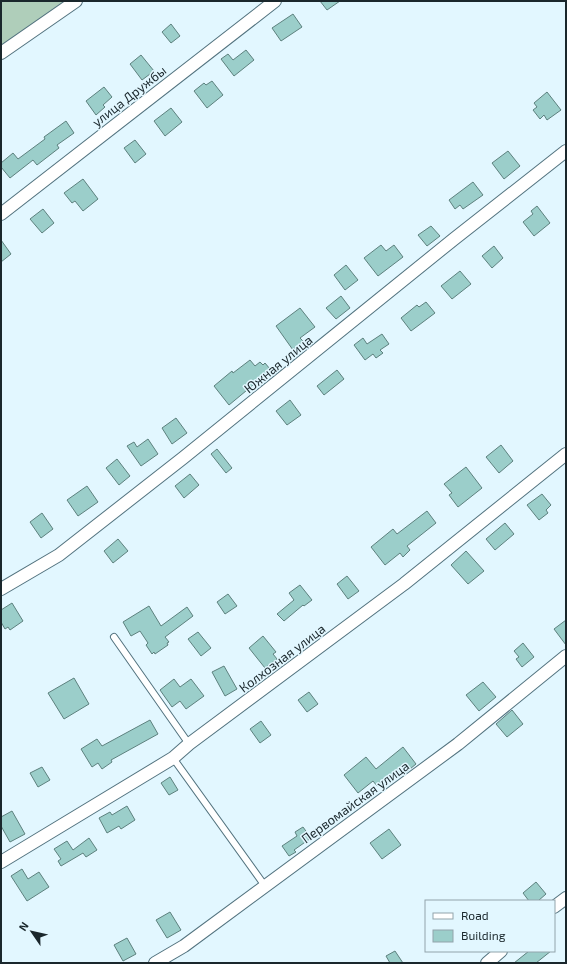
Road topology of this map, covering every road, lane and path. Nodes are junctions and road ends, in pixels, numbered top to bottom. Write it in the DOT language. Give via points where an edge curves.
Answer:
graph roads {
  1 [pos="76,1"];
  2 [pos="275,1"];
  3 [pos="1,54"];
  4 [pos="566,151"];
  5 [pos="1,214"];
  6 [pos="566,454"];
  7 [pos="1,589"];
  8 [pos="114,637"];
  9 [pos="566,656"];
  10 [pos="189,744"];
  11 [pos="173,758"];
  12 [pos="1,862"];
  13 [pos="265,886"];
  14 [pos="566,898"];
  15 [pos="555,907"];
  16 [pos="500,952"];
  17 [pos="155,963"];
  18 [pos="487,963"];
  1 -- 3 [label="street"];
  2 -- 5 [label="street, улица Дружбы"];
  4 -- 7 [label="street, Южная улица" via="84,536 59,555"];
  6 -- 10 [label="street, Колхозная улица" via="404,584"];
  8 -- 10 [label="lane"];
  9 -- 13 [label="street, Первомайская улица" via="458,744"];
  10 -- 11 [label="street, Колхозная улица"];
  11 -- 12 [label="street, Колхозная улица"];
  11 -- 13 [label="lane"];
  13 -- 17 [label="street, Первомайская улица" via="184,946"];
  14 -- 15 [label="street"];
  16 -- 18 [label="street"];
}
